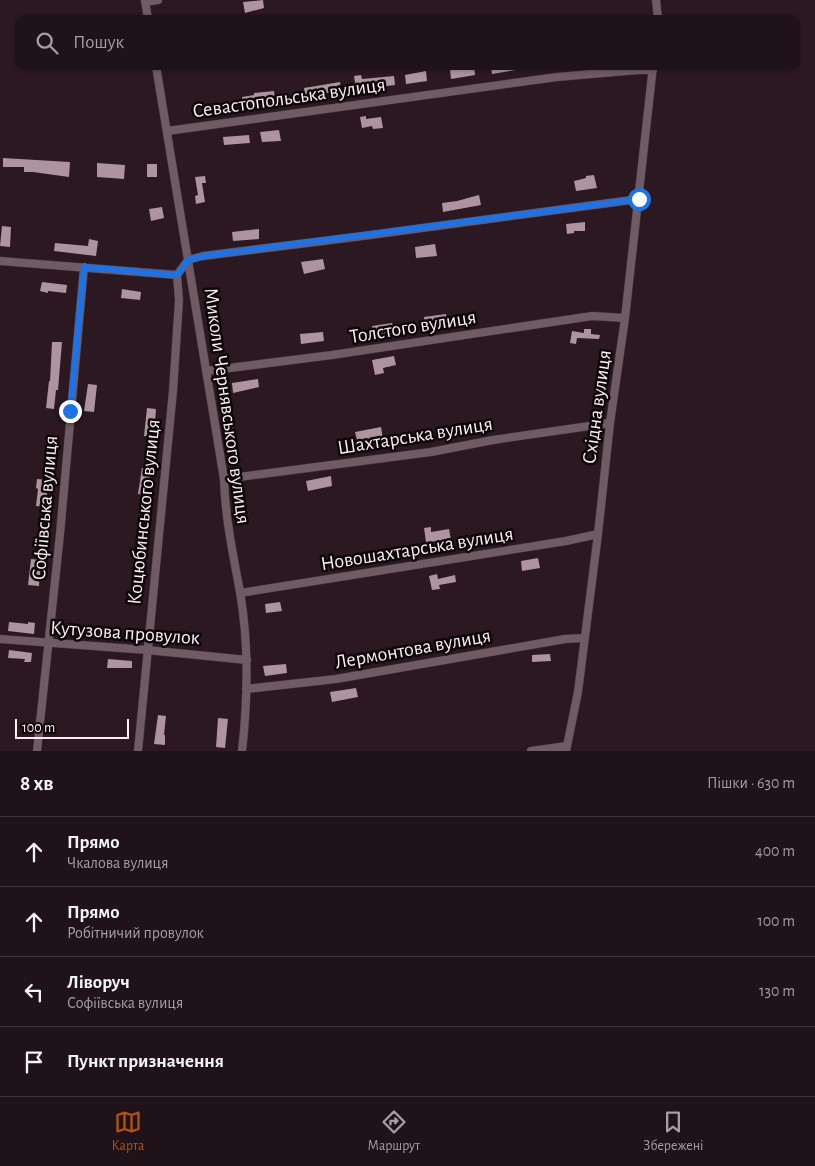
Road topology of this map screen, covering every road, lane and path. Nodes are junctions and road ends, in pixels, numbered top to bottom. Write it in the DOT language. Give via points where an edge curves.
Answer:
graph roads {
  1 [pos="158,0"];
  2 [pos="656,0"];
  3 [pos="145,1"];
  4 [pos="147,15"];
  5 [pos="658,15"];
  6 [pos="157,70"];
  7 [pos="638,70"];
  8 [pos="653,70"];
  9 [pos="168,131"];
  10 [pos="639,199"];
  11 [pos="188,260"];
  12 [pos="0,261"];
  13 [pos="84,267"];
  14 [pos="177,275"];
  15 [pos="625,318"];
  16 [pos="206,371"];
  17 [pos="610,423"];
  18 [pos="224,479"];
  19 [pos="598,534"];
  20 [pos="240,593"];
  21 [pos="584,638"];
  22 [pos="0,640"];
  23 [pos="49,644"];
  24 [pos="147,650"];
  25 [pos="247,660"];
  26 [pos="246,689"];
  27 [pos="566,748"];
  28 [pos="37,751"];
  29 [pos="138,751"];
  30 [pos="242,751"];
  31 [pos="531,751"];
  1 -- 3 [label="street"];
  2 -- 5 [label="street"];
  3 -- 4 [label="street"];
  6 -- 9 [label="street, Миколи Чернявського вулиця"];
  7 -- 9 [label="street, Севастопольська вулиця" via="557,77"];
  8 -- 10 [label="street, Східна вулиця"];
  9 -- 11 [label="street, Миколи Чернявського вулиця"];
  10 -- 11 [label="street"];
  10 -- 15 [label="street, Східна вулиця"];
  11 -- 14 [label="street"];
  11 -- 16 [label="street, Миколи Чернявського вулиця"];
  12 -- 13 [label="street"];
  13 -- 14 [label="street"];
  13 -- 23 [label="street, Софіївська вулиця"];
  14 -- 24 [label="street, Коцюбинського вулиця" via="179,300 173,382"];
  15 -- 16 [label="street, Толстого вулиця" via="592,316"];
  15 -- 17 [label="street, Східна вулиця"];
  16 -- 18 [label="street, Миколи Чернявського вулиця"];
  17 -- 18 [label="street, Шахтарська вулиця" via="431,452"];
  17 -- 19 [label="street, Східна вулиця"];
  18 -- 20 [label="street, Миколи Чернявського вулиця" via="224,506"];
  19 -- 20 [label="street, Новошахтарська вулиця"];
  19 -- 21 [label="street, Східна вулиця"];
  20 -- 25 [label="street, Миколи Чернявського вулиця"];
  21 -- 26 [label="street, Лермонтова вулиця" via="565,638 336,679"];
  21 -- 27 [label="street, Східна вулиця" via="578,692"];
  22 -- 23 [label="street, Кутузова провулок"];
  23 -- 24 [label="street, Кутузова провулок"];
  23 -- 28 [label="street, Софіївська вулиця"];
  24 -- 25 [label="street, Кутузова провулок"];
  24 -- 29 [label="street, Коцюбинського вулиця"];
  25 -- 26 [label="street, Миколи Чернявського вулиця"];
  26 -- 30 [label="street, Миколи Чернявського вулиця"];
  27 -- 31 [label="street"];
}
